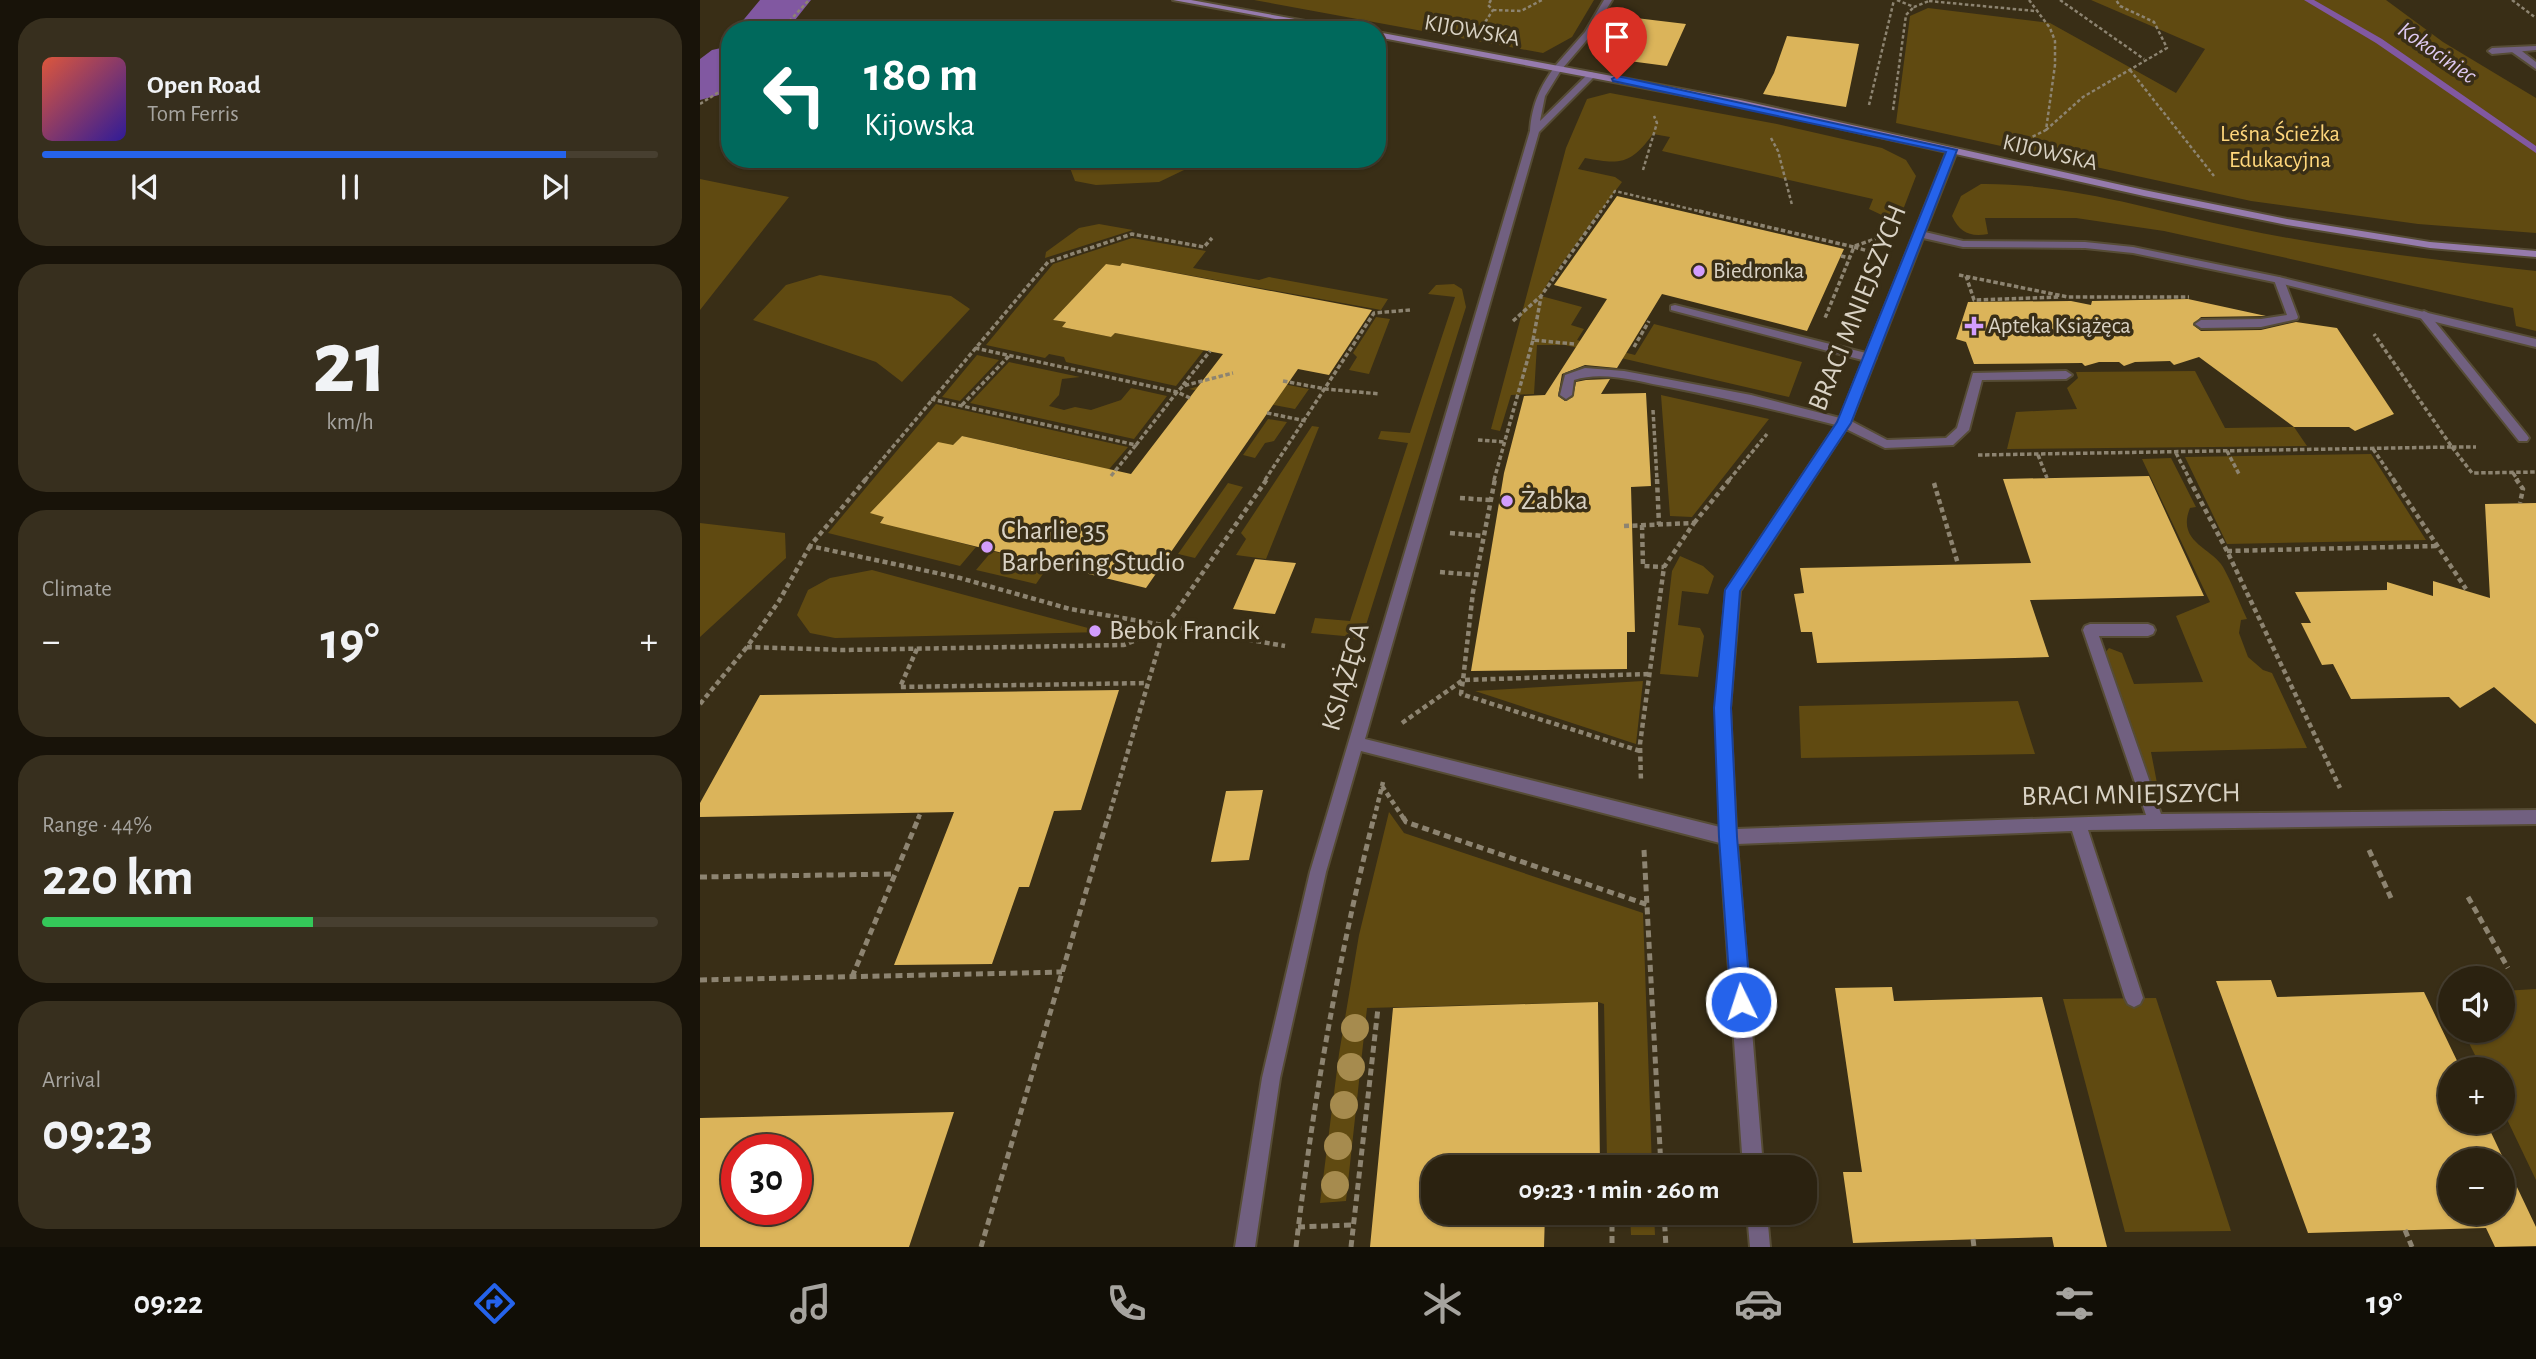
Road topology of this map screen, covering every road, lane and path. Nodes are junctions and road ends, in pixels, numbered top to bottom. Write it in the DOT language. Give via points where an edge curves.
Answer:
graph roads {
  1 [pos="809,0"];
  2 [pos="1177,0"];
  3 [pos="1491,0"];
  4 [pos="1542,0"];
  5 [pos="1608,0"];
  6 [pos="1896,0"];
  7 [pos="1930,0"];
  8 [pos="2029,0"];
  9 [pos="2060,0"];
  10 [pos="2116,0"];
  11 [pos="2512,0"];
  12 [pos="1914,7"];
  13 [pos="2035,11"];
  14 [pos="2536,18"];
  15 [pos="789,21"];
  16 [pos="1299,21"];
  17 [pos="1386,36"];
  18 [pos="2536,48"];
  19 [pos="2515,50"];
  20 [pos="2492,51"];
  21 [pos="2144,59"];
  22 [pos="2536,66"];
  23 [pos="1559,67"];
  24 [pos="2130,70"];
  25 [pos="1592,74"];
  26 [pos="721,91"];
  27 [pos="700,104"];
  28 [pos="1652,109"];
  29 [pos="1893,111"];
  30 [pos="1862,130"];
  31 [pos="2046,130"];
  32 [pos="1535,131"];
  33 [pos="1768,133"];
  34 [pos="2025,140"];
  35 [pos="1952,150"];
  36 [pos="1643,170"];
  37 [pos="2215,178"];
  38 [pos="1615,191"];
  39 [pos="1792,205"];
  40 [pos="1919,234"];
  41 [pos="1212,238"];
  42 [pos="1854,247"];
  43 [pos="2536,254"];
  44 [pos="1841,257"];
  45 [pos="1850,258"];
  46 [pos="1908,262"];
  47 [pos="1964,276"];
  48 [pos="2279,280"];
  49 [pos="1541,296"];
  50 [pos="2068,297"];
  51 [pos="2198,297"];
  52 [pos="1675,308"];
  53 [pos="1410,310"];
  54 [pos="1510,313"];
  55 [pos="2424,315"];
  56 [pos="2201,324"];
  57 [pos="2368,325"];
  58 [pos="1533,340"];
  59 [pos="2536,343"];
  60 [pos="975,348"];
  61 [pos="1210,351"];
  62 [pos="1010,356"];
  63 [pos="1870,358"];
  64 [pos="1233,373"];
  65 [pos="2066,375"];
  66 [pos="1283,381"];
  67 [pos="1182,386"];
  68 [pos="1326,389"];
  69 [pos="1177,392"];
  70 [pos="1380,394"];
  71 [pos="1566,395"];
  72 [pos="1517,396"];
  73 [pos="1190,398"];
  74 [pos="931,399"];
  75 [pos="1653,402"];
  76 [pos="962,406"];
  77 [pos="1266,413"];
  78 [pos="1306,421"];
  79 [pos="1844,423"];
  80 [pos="1479,427"];
  81 [pos="1475,439"];
  82 [pos="2523,439"];
  83 [pos="1505,442"];
  84 [pos="1136,445"];
  85 [pos="2452,447"];
  86 [pos="2476,447"];
  87 [pos="2372,449"];
  88 [pos="1472,451"];
  89 [pos="2227,451"];
  90 [pos="2176,453"];
  91 [pos="2038,454"];
  92 [pos="1975,455"];
  93 [pos="2513,472"];
  94 [pos="2536,472"];
  95 [pos="2239,474"];
  96 [pos="1111,476"];
  97 [pos="2047,478"];
  98 [pos="1934,483"];
  99 [pos="1463,486"];
  100 [pos="1460,498"];
  101 [pos="1490,500"];
  102 [pos="2520,503"];
  103 [pos="1457,510"];
  104 [pos="1453,522"];
  105 [pos="1642,525"];
  106 [pos="1659,525"];
  107 [pos="1450,533"];
  108 [pos="1483,537"];
  109 [pos="810,546"];
  110 [pos="1447,546"];
  111 [pos="2437,546"];
  112 [pos="2227,551"];
  113 [pos="1443,559"];
  114 [pos="1958,564"];
  115 [pos="1664,567"];
  116 [pos="1440,572"];
  117 [pos="1476,575"];
  118 [pos="1436,585"];
  119 [pos="2466,589"];
  120 [pos="1164,629"];
  121 [pos="2148,630"];
  122 [pos="1285,646"];
  123 [pos="747,647"];
  124 [pos="917,649"];
  125 [pos="1649,674"];
  126 [pos="1463,680"];
  127 [pos="1147,683"];
  128 [pos="700,704"];
  129 [pos="1401,713"];
  130 [pos="1354,743"];
  131 [pos="1640,751"];
  132 [pos="1391,752"];
  133 [pos="1382,786"];
  134 [pos="920,814"];
  135 [pos="2536,817"];
  136 [pos="2355,819"];
  137 [pos="2156,822"];
  138 [pos="2078,823"];
  139 [pos="1728,837"];
  140 [pos="895,874"];
  141 [pos="700,877"];
  142 [pos="2468,897"];
  143 [pos="2391,898"];
  144 [pos="1647,905"];
  145 [pos="2507,966"];
  146 [pos="1062,972"];
  147 [pos="852,976"];
  148 [pos="700,980"];
  149 [pos="2134,999"];
  150 [pos="1378,1008"];
  151 [pos="1753,1155"];
  152 [pos="1353,1225"];
  153 [pos="1612,1225"];
  154 [pos="1665,1225"];
  155 [pos="1758,1225"];
  156 [pos="1298,1227"];
  157 [pos="2405,1230"];
  158 [pos="981,1247"];
  159 [pos="1245,1247"];
  160 [pos="1296,1247"];
  161 [pos="1351,1247"];
  162 [pos="1612,1247"];
  163 [pos="1666,1247"];
  164 [pos="1759,1247"];
  165 [pos="2412,1247"];
  1 -- 15 [label="path"];
  2 -- 16 [label="street"];
  3 -- 4 [label="path" via="1488,5 1493,10 1521,11"];
  5 -- 23 [label="street"];
  6 -- 12 [label="path"];
  6 -- 30 [label="path"];
  7 -- 12 [label="path"];
  7 -- 13 [label="path"];
  8 -- 13 [label="path"];
  9 -- 21 [label="path"];
  10 -- 21 [label="path" via="2154,22 2167,48"];
  11 -- 14 [label="path"];
  12 -- 29 [label="path" via="1906,15"];
  13 -- 31 [label="path" via="2053,33 2056,75"];
  17 -- 23 [label="street, KIJOWSKA"];
  18 -- 19 [label="street"];
  19 -- 20 [label="street"];
  19 -- 22 [label="street"];
  21 -- 24 [label="path"];
  23 -- 25 [label="street, KIJOWSKA"];
  23 -- 32 [label="street, KSIĄŻĘCA" via="1539,97"];
  24 -- 31 [label="path" via="2083,97"];
  24 -- 37 [label="path"];
  25 -- 30 [label="street, KIJOWSKA"];
  25 -- 32 [label="street"];
  26 -- 27 [label="path"];
  28 -- 36 [label="path" via="1657,123"];
  30 -- 35 [label="street, KIJOWSKA"];
  31 -- 34 [label="path"];
  32 -- 130 [label="street, KSIĄŻĘCA"];
  33 -- 39 [label="path" via="1778,151"];
  35 -- 40 [label="street, BRACI MNIEJSZYCH"];
  35 -- 43 [label="street, KIJOWSKA" via="2271,218 2431,245"];
  38 -- 49 [label="path"];
  40 -- 46 [label="street, BRACI MNIEJSZYCH"];
  40 -- 48 [label="street" via="1963,244 2133,250"];
  41 -- 60 [label="path" via="1204,247 1132,234 1048,262"];
  42 -- 46 [label="path"];
  44 -- 45 [label="path"];
  46 -- 47 [label="path"];
  46 -- 63 [label="street, BRACI MNIEJSZYCH"];
  47 -- 50 [label="path"];
  47 -- 50 [label="path" via="1974,300"];
  48 -- 55 [label="street"];
  48 -- 56 [label="street" via="2293,317 2261,323"];
  49 -- 54 [label="path" via="1506,326"];
  49 -- 58 [label="path"];
  50 -- 51 [label="path"];
  52 -- 63 [label="street"];
  53 -- 68 [label="path" via="1374,313"];
  55 -- 59 [label="street"];
  55 -- 82 [label="street"];
  57 -- 85 [label="path"];
  60 -- 62 [label="path"];
  60 -- 74 [label="path"];
  61 -- 67 [label="path"];
  62 -- 69 [label="path"];
  62 -- 76 [label="path"];
  63 -- 79 [label="street, BRACI MNIEJSZYCH"];
  64 -- 67 [label="path"];
  65 -- 79 [label="street" via="1977,376 1963,430 1949,442 1885,444"];
  66 -- 68 [label="path"];
  67 -- 69 [label="path"];
  68 -- 70 [label="path"];
  68 -- 78 [label="path"];
  69 -- 73 [label="path"];
  69 -- 84 [label="path"];
  71 -- 79 [label="street" via="1569,378 1585,372 1624,375 1751,399"];
  72 -- 83 [label="path"];
  74 -- 76 [label="path"];
  74 -- 109 [label="path"];
  75 -- 106 [label="path"];
  76 -- 84 [label="path"];
  77 -- 78 [label="path"];
  78 -- 120 [label="path"];
  79 -- 139 [label="street, BRACI MNIEJSZYCH" via="1733,590 1723,708"];
  80 -- 81 [label="path"];
  81 -- 83 [label="path"];
  81 -- 88 [label="path"];
  83 -- 101 [label="path"];
  84 -- 96 [label="path"];
  85 -- 86 [label="path"];
  85 -- 87 [label="path"];
  85 -- 93 [label="path" via="2472,473"];
  87 -- 89 [label="path"];
  87 -- 111 [label="path"];
  89 -- 90 [label="path"];
  89 -- 95 [label="path"];
  90 -- 91 [label="path"];
  90 -- 112 [label="path"];
  91 -- 92 [label="path"];
  91 -- 97 [label="path"];
  93 -- 94 [label="path"];
  93 -- 102 [label="path" via="2523,489"];
  98 -- 114 [label="path"];
  99 -- 100 [label="path"];
  100 -- 101 [label="path"];
  100 -- 103 [label="path"];
  101 -- 108 [label="path"];
  104 -- 107 [label="path"];
  105 -- 115 [label="path" via="1643,566"];
  107 -- 108 [label="path"];
  107 -- 110 [label="path"];
  108 -- 117 [label="path"];
  109 -- 120 [label="path"];
  109 -- 123 [label="path"];
  111 -- 112 [label="path"];
  111 -- 119 [label="path"];
  112 -- 136 [label="path"];
  113 -- 116 [label="path"];
  116 -- 117 [label="path"];
  116 -- 118 [label="path"];
  117 -- 126 [label="path"];
  120 -- 122 [label="path"];
  120 -- 124 [label="path" via="1124,645"];
  120 -- 127 [label="path"];
  121 -- 137 [label="street" via="2090,630"];
  123 -- 124 [label="path"];
  123 -- 128 [label="path"];
  124 -- 127 [label="path" via="900,687"];
  125 -- 126 [label="path"];
  126 -- 129 [label="path" via="1398,726"];
  126 -- 131 [label="path" via="1461,694"];
  127 -- 146 [label="path"];
  130 -- 132 [label="street"];
  130 -- 159 [label="street, KSIĄŻĘCA" via="1318,872 1271,1078"];
  132 -- 133 [label="path"];
  132 -- 139 [label="street"];
  133 -- 144 [label="path" via="1406,822"];
  133 -- 156 [label="path" via="1328,1022"];
  134 -- 140 [label="path"];
  135 -- 136 [label="street, BRACI MNIEJSZYCH"];
  136 -- 137 [label="street, BRACI MNIEJSZYCH"];
  136 -- 143 [label="path"];
  137 -- 138 [label="street, BRACI MNIEJSZYCH"];
  138 -- 139 [label="street, BRACI MNIEJSZYCH"];
  138 -- 149 [label="street"];
  139 -- 151 [label="street, BRACI MNIEJSZYCH"];
  140 -- 141 [label="path"];
  140 -- 147 [label="path"];
  142 -- 145 [label="path"];
  146 -- 147 [label="path"];
  146 -- 158 [label="path"];
  147 -- 148 [label="path"];
  150 -- 152 [label="path"];
  152 -- 156 [label="path"];
  152 -- 161 [label="path"];
  153 -- 162 [label="path"];
  154 -- 163 [label="path"];
  155 -- 164 [label="street"];
  156 -- 160 [label="path"];
  157 -- 165 [label="path"];
}
